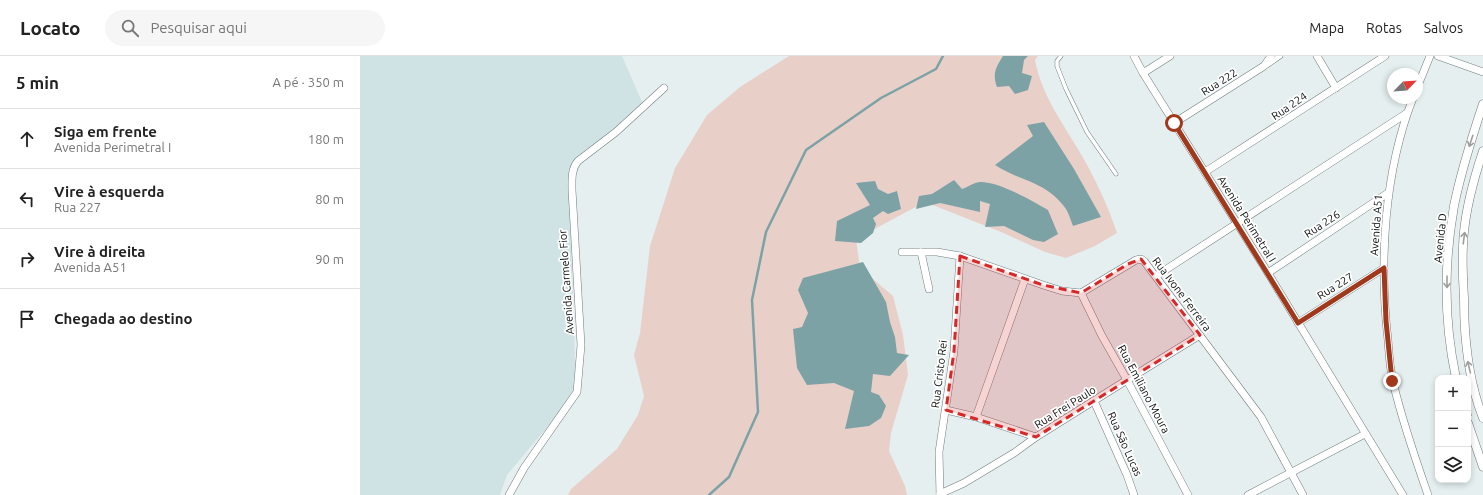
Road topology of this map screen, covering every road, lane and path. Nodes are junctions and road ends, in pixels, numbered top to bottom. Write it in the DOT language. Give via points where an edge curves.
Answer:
graph roads {
  1 [pos="1061,56"];
  2 [pos="1134,56"];
  3 [pos="1170,56"];
  4 [pos="1271,56"];
  5 [pos="1280,56"];
  6 [pos="1317,56"];
  7 [pos="1385,56"];
  8 [pos="1430,56"];
  9 [pos="1438,56"];
  10 [pos="1264,66"];
  11 [pos="1483,72"];
  12 [pos="1143,73"];
  13 [pos="1423,73"];
  14 [pos="664,88"];
  15 [pos="1336,88"];
  16 [pos="1411,104"];
  17 [pos="1483,104"];
  18 [pos="1407,113"];
  19 [pos="1174,123"];
  20 [pos="1483,150"];
  21 [pos="1205,172"];
  22 [pos="1116,174"];
  23 [pos="1388,194"];
  24 [pos="1237,224"];
  25 [pos="902,252"];
  26 [pos="921,252"];
  27 [pos="960,256"];
  28 [pos="1384,268"];
  29 [pos="1268,273"];
  30 [pos="1156,276"];
  31 [pos="1025,279"];
  32 [pos="929,289"];
  33 [pos="1081,293"];
  34 [pos="1298,323"];
  35 [pos="1200,335"];
  36 [pos="1455,375"];
  37 [pos="1127,380"];
  38 [pos="1094,401"];
  39 [pos="946,410"];
  40 [pos="976,417"];
  41 [pos="1483,418"];
  42 [pos="1471,432"];
  43 [pos="1366,434"];
  44 [pos="1036,438"];
  45 [pos="1483,468"];
  46 [pos="1291,472"];
  47 [pos="940,494"];
  48 [pos="509,495"];
  49 [pos="1134,495"];
  50 [pos="1188,495"];
  51 [pos="1248,495"];
  52 [pos="1303,495"];
  53 [pos="1403,495"];
  54 [pos="1428,495"];
  1 -- 22 [label="lane" via="1057,66 1066,88 1087,132"];
  2 -- 12 [label="street, Avenida Perimetral I"];
  3 -- 12 [label="street"];
  4 -- 10 [label="street, Rua 222"];
  5 -- 10 [label="street"];
  6 -- 15 [label="street"];
  7 -- 15 [label="street, Rua 224"];
  8 -- 13 [label="street"];
  9 -- 11 [label="street"];
  10 -- 19 [label="street, Rua 222"];
  12 -- 19 [label="street, Avenida Perimetral I"];
  14 -- 48 [label="street, Avenida Carmelo Fior" via="574,167 572,190 581,345 577,392 524,468"];
  15 -- 21 [label="street, Rua 224"];
  16 -- 18 [label="street, Avenida A51"];
  17 -- 36 [label="street, Avenida D, one-way" via="1460,178 1447,256 1448,312"];
  18 -- 23 [label="street, Avenida A51"];
  18 -- 24 [label="street"];
  19 -- 21 [label="street, Avenida Perimetral I"];
  41 -- 20 [label="street, one-way" via="1467,358 1463,245 1470,196"];
  21 -- 24 [label="street, Avenida Perimetral I"];
  23 -- 28 [label="street, Avenida A51"];
  23 -- 29 [label="street, Rua 226"];
  24 -- 29 [label="street, Avenida Perimetral I"];
  24 -- 30 [label="street"];
  25 -- 26 [label="street"];
  26 -- 27 [label="street"];
  26 -- 32 [label="street"];
  27 -- 31 [label="street"];
  27 -- 39 [label="street, Rua Cristo Rei" via="954,351"];
  28 -- 34 [label="street, Rua 227"];
  28 -- 54 [label="street, Avenida A51" via="1392,381"];
  29 -- 34 [label="street, Avenida Perimetral I"];
  30 -- 33 [label="street, Rua Ivone Ferreira" via="1144,261 1139,259"];
  30 -- 35 [label="street, Rua Ivone Ferreira"];
  31 -- 33 [label="street" via="1062,291"];
  31 -- 40 [label="street"];
  33 -- 37 [label="street, Rua Emiliano Moura"];
  34 -- 43 [label="street, Avenida Perimetral I"];
  35 -- 37 [label="street, Rua Frei Paulo"];
  35 -- 46 [label="street, Rua Ivone Ferreira" via="1261,417"];
  37 -- 38 [label="street, Rua Frei Paulo"];
  37 -- 50 [label="street, Rua Emiliano Moura"];
  38 -- 44 [label="street, Rua Frei Paulo"];
  38 -- 49 [label="street, Rua São Lucas"];
  39 -- 40 [label="street"];
  39 -- 47 [label="street, Rua Cristo Rei" via="939,452"];
  40 -- 44 [label="street"];
  42 -- 45 [label="street"];
  43 -- 46 [label="street"];
  43 -- 53 [label="street, Avenida Perimetral I"];
  44 -- 47 [label="street, Rua Frei Paulo" via="964,483"];
  46 -- 51 [label="street"];
  46 -- 52 [label="street, Rua Ivone Ferreira"];
}
